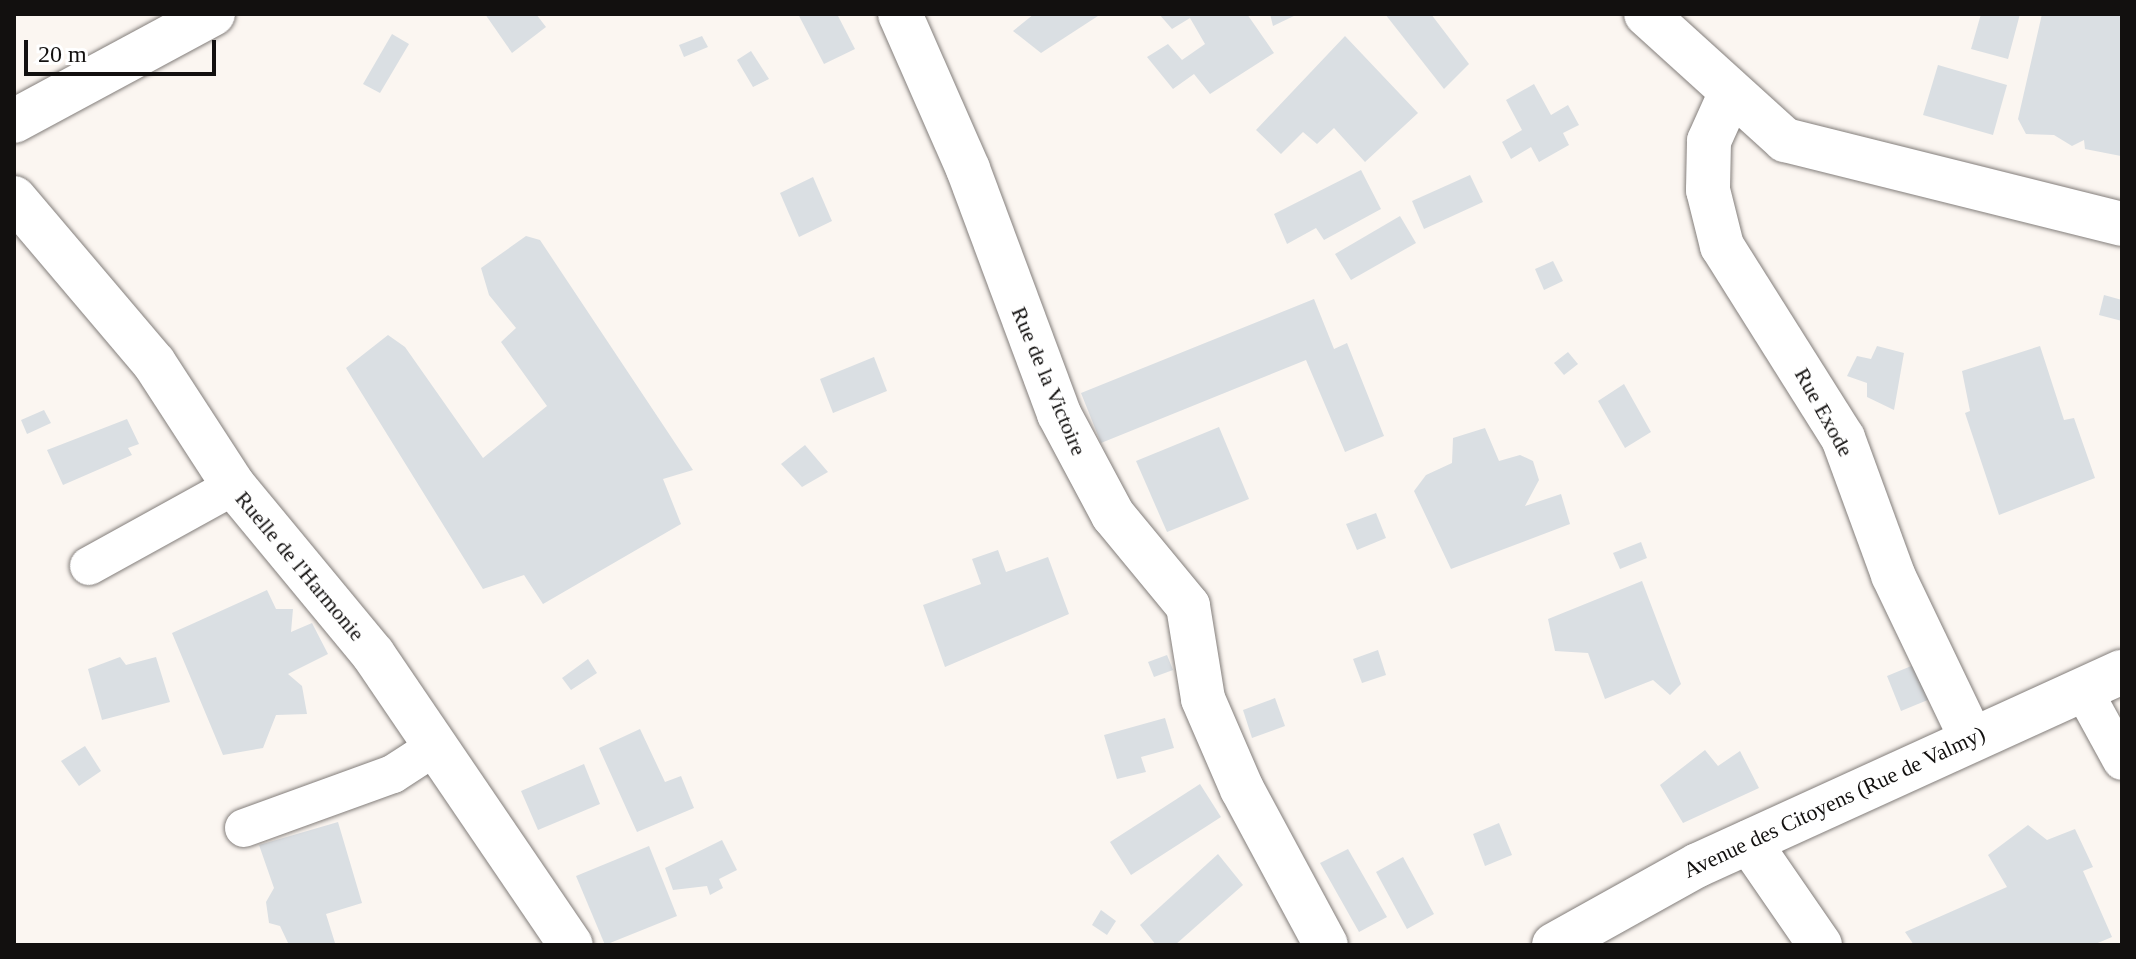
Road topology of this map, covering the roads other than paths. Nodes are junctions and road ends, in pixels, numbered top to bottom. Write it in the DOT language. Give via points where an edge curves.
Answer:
graph roads {
  1 [pos="213,14"];
  2 [pos="900,14"];
  3 [pos="1646,14"];
  4 [pos="1731,92"];
  5 [pos="14,121"];
  6 [pos="14,198"];
  7 [pos="2122,224"];
  8 [pos="234,486"];
  9 [pos="89,566"];
  10 [pos="2122,672"];
  11 [pos="2082,688"];
  12 [pos="1970,736"];
  13 [pos="433,748"];
  14 [pos="2122,761"];
  15 [pos="244,828"];
  16 [pos="1749,842"];
  17 [pos="571,945"];
  18 [pos="1326,945"];
  19 [pos="1554,945"];
  20 [pos="1820,945"];
  1 -- 5 [label="street"];
  2 -- 18 [label="street, Rue de la Victoire" via="968,169 1059,414 1113,515 1188,606 1203,699 1242,789"];
  3 -- 4 [label="street"];
  4 -- 7 [label="street" via="1785,140"];
  4 -- 12 [label="street, Rue Exode" via="1709,141 1708,190 1722,246 1843,438 1893,575"];
  6 -- 8 [label="street, Ruelle de l'Harmonie" via="154,363"];
  8 -- 9 [label="lane"];
  8 -- 13 [label="street, Ruelle de l'Harmonie" via="373,654"];
  10 -- 11 [label="street, Avenue des Citoyens (Rue de Valmy)"];
  11 -- 12 [label="street, Avenue des Citoyens (Rue de Valmy)"];
  11 -- 14 [label="lane"];
  12 -- 16 [label="street, Avenue des Citoyens (Rue de Valmy)"];
  13 -- 15 [label="lane" via="393,774"];
  13 -- 17 [label="street, Ruelle de l'Harmonie"];
  16 -- 19 [label="street, Avenue des Citoyens (Rue de Valmy)"];
  16 -- 20 [label="street"];
}
